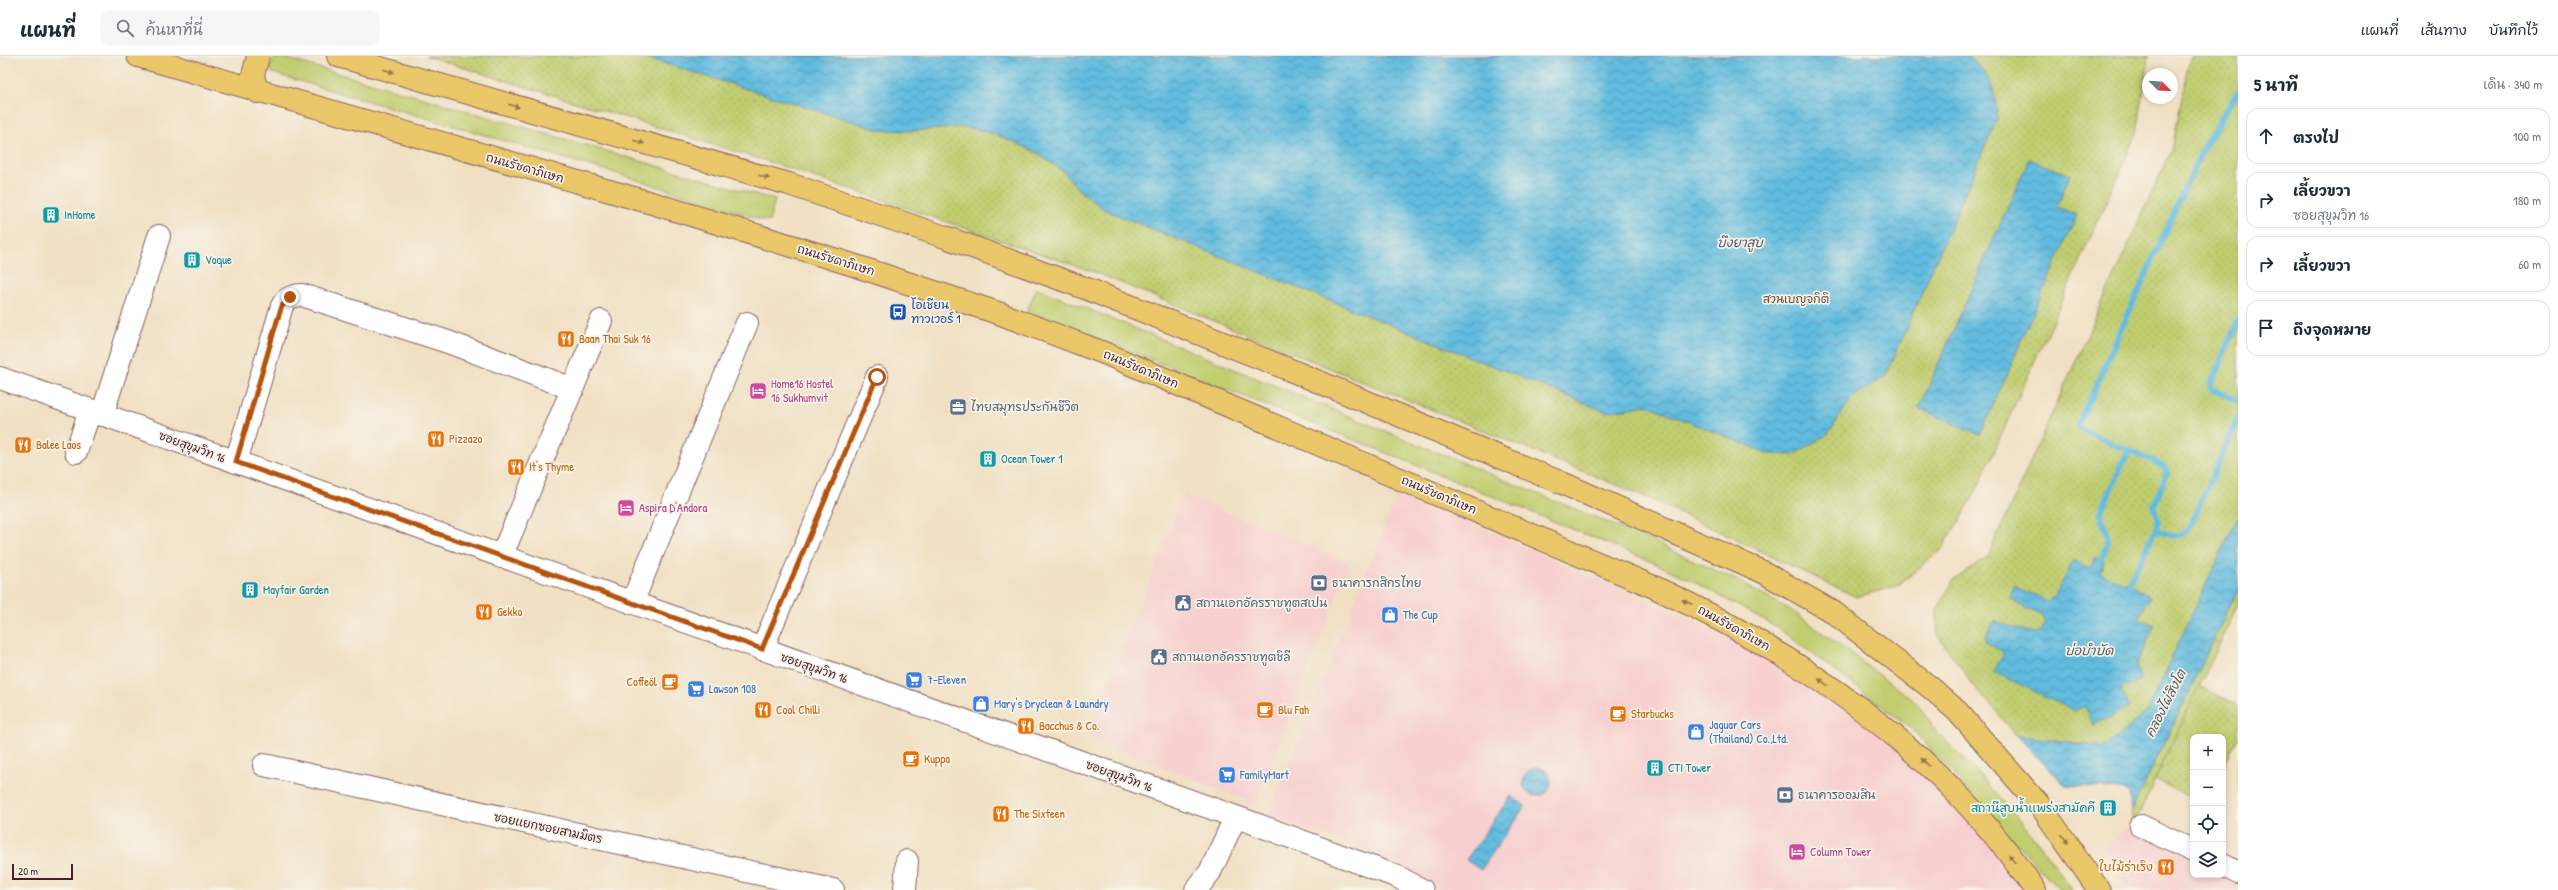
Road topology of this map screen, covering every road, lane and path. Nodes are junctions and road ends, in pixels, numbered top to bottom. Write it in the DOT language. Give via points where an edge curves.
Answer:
graph roads {
  1 [pos="258,56"];
  2 [pos="338,56"];
  3 [pos="145,57"];
  4 [pos="257,92"];
  5 [pos="159,236"];
  6 [pos="601,321"];
  7 [pos="747,323"];
  8 [pos="877,377"];
  9 [pos="0,378"];
  10 [pos="573,389"];
  11 [pos="96,413"];
  12 [pos="76,452"];
  13 [pos="236,462"];
  14 [pos="501,557"];
  15 [pos="632,603"];
  16 [pos="762,649"];
  17 [pos="264,765"];
  18 [pos="1235,818"];
  19 [pos="2141,826"];
  20 [pos="2190,850"];
  21 [pos="907,861"];
  22 [pos="2226,866"];
  23 [pos="2238,872"];
  24 [pos="833,890"];
  25 [pos="905,890"];
  26 [pos="1196,890"];
  27 [pos="1422,890"];
  28 [pos="2035,890"];
  29 [pos="2098,890"];
  1 -- 4 [label="main road" via="253,75"];
  2 -- 29 [label="main road, one-way" via="789,184 967,245 1090,290 1291,370 1562,483 1763,572 1833,612 1957,711 2042,808"];
  3 -- 4 [label="main road, ถนนรัชดาภิเษก"];
  28 -- 4 [label="main road, ถนนรัชดาภิเษก, one-way" via="1999,841 1950,785 1858,707 1753,637 1709,612 1654,587 1104,353 1001,314 850,264 654,204"];
  5 -- 11 [label="street"];
  6 -- 10 [label="street"];
  7 -- 15 [label="street"];
  8 -- 16 [label="street"];
  9 -- 11 [label="street, ซอยสุขุมวิท 16"];
  10 -- 13 [label="street" via="448,342 302,294 285,300 282,306"];
  10 -- 14 [label="street"];
  11 -- 12 [label="street"];
  11 -- 13 [label="street, ซอยสุขุมวิท 16"];
  13 -- 14 [label="street, ซอยสุขุมวิท 16"];
  14 -- 15 [label="street, ซอยสุขุมวิท 16"];
  15 -- 16 [label="street, ซอยสุขุมวิท 16"];
  16 -- 18 [label="street, ซอยสุขุมวิท 16"];
  17 -- 24 [label="street, ซอยแยกซอยสามมิตร"];
  18 -- 26 [label="street" via="1210,872"];
  18 -- 27 [label="street, ซอยสุขุมวิท 16" via="1360,862"];
  19 -- 20 [label="street"];
  21 -- 25 [label="street"];
  22 -- 23 [label="street"];
}
